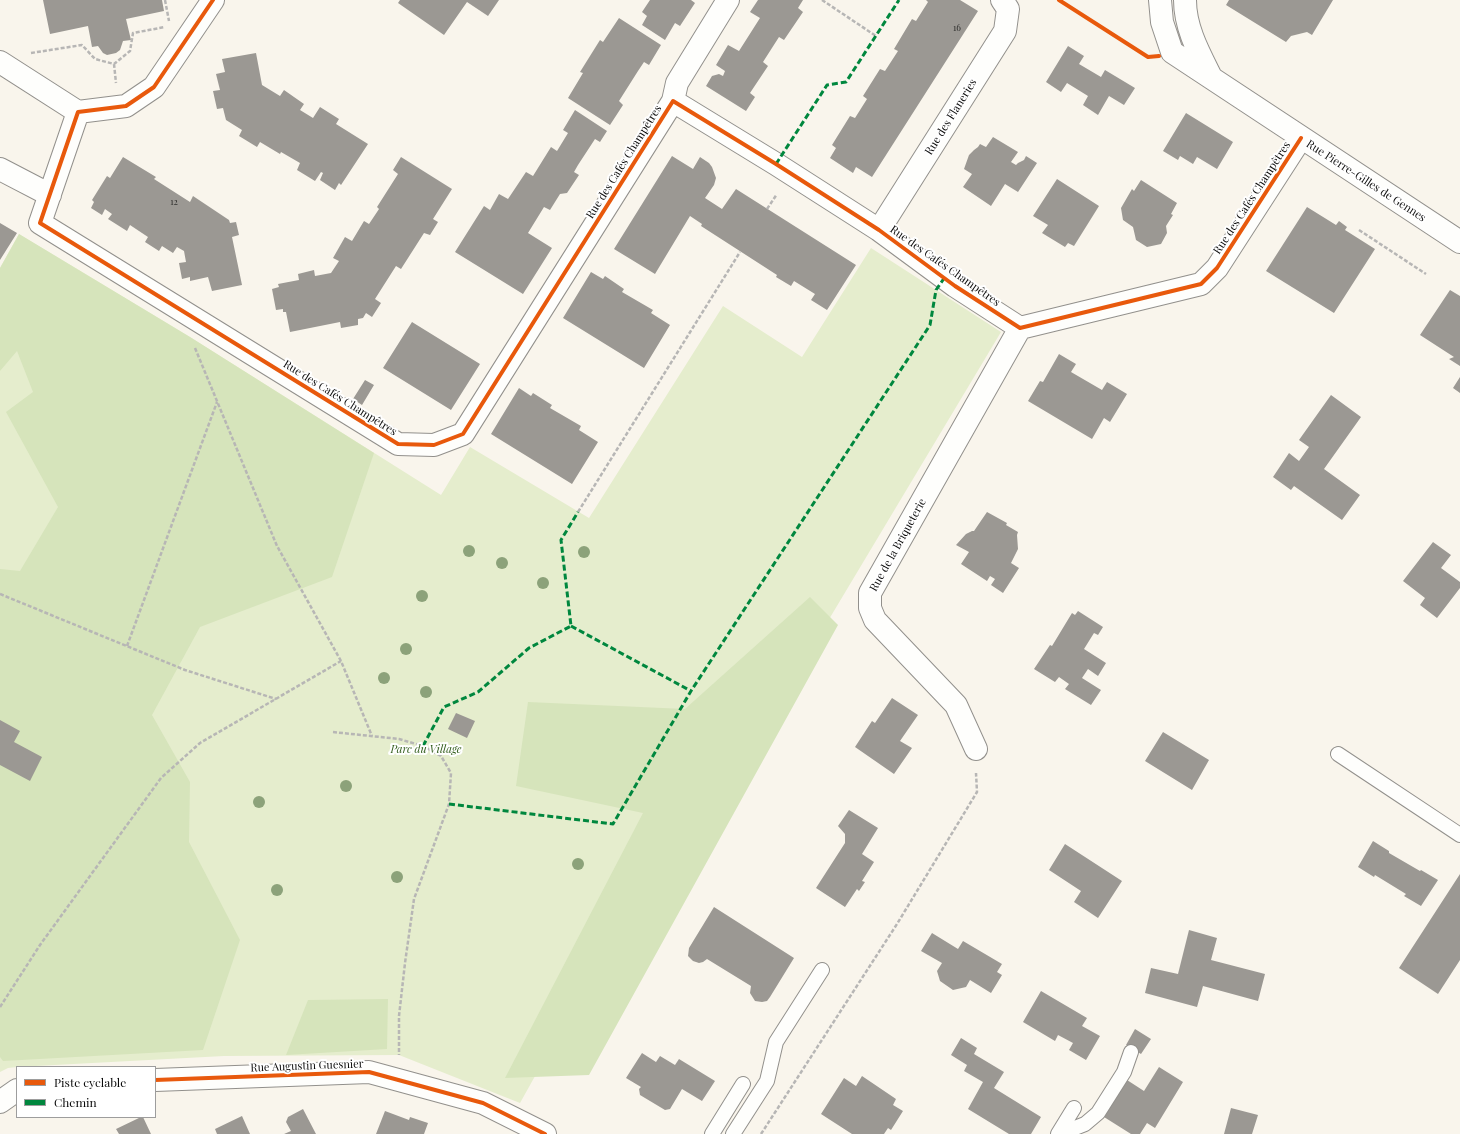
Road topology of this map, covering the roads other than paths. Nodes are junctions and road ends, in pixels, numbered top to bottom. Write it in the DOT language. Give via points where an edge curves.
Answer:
graph roads {
  1 [pos="213,0"];
  2 [pos="728,0"];
  3 [pos="1002,0"];
  4 [pos="1160,0"];
  5 [pos="1185,0"];
  6 [pos="0,62"];
  7 [pos="1213,80"];
  8 [pos="673,101"];
  9 [pos="78,112"];
  10 [pos="1301,138"];
  11 [pos="0,169"];
  12 [pos="50,195"];
  13 [pos="880,230"];
  14 [pos="1460,242"];
  15 [pos="1020,328"];
  16 [pos="976,749"];
  17 [pos="1338,754"];
  18 [pos="1460,835"];
  19 [pos="822,970"];
  20 [pos="1131,1052"];
  21 [pos="156,1080"];
  22 [pos="743,1084"];
  23 [pos="16,1091"];
  24 [pos="0,1102"];
  25 [pos="1074,1108"];
  26 [pos="545,1134"];
  27 [pos="712,1134"];
  28 [pos="733,1134"];
  29 [pos="1059,1134"];
  1 -- 9 [label="street" via="154,87 126,106"];
  2 -- 8 [label="street" via="677,83"];
  3 -- 13 [label="street, Rue des Flaneries" via="1008,9 1005,31"];
  4 -- 7 [label="street, Rue Pierre-Gilles de Gennes" via="1162,22 1172,52"];
  5 -- 7 [label="street, Rue Pierre-Gilles de Gennes" via="1185,11 1194,43"];
  6 -- 9 [label="street"];
  7 -- 10 [label="street, Rue Pierre-Gilles de Gennes"];
  8 -- 12 [label="street, Rue des Cafés Champêtres" via="462,434 434,445 398,444 40,223"];
  8 -- 13 [label="street, Rue des Cafés Champêtres"];
  9 -- 12 [label="street"];
  10 -- 14 [label="street, Rue Pierre-Gilles de Gennes"];
  10 -- 15 [label="street, Rue des Cafés Champêtres" via="1217,268 1201,284"];
  11 -- 12 [label="street"];
  13 -- 15 [label="street, Rue des Cafés Champêtres" via="955,286"];
  15 -- 16 [label="street, Rue de la Briqueterie" via="870,593 870,608 875,620 956,705"];
  17 -- 18 [label="lane"];
  19 -- 28 [label="lane" via="776,1042 767,1081"];
  20 -- 29 [label="lane" via="1124,1072 1098,1113 1085,1124"];
  21 -- 26 [label="street, Rue Augustin Guesnier" via="368,1072 483,1103"];
  22 -- 27 [label="lane"];
  23 -- 24 [label="street"];
  25 -- 29 [label="lane"];
}
